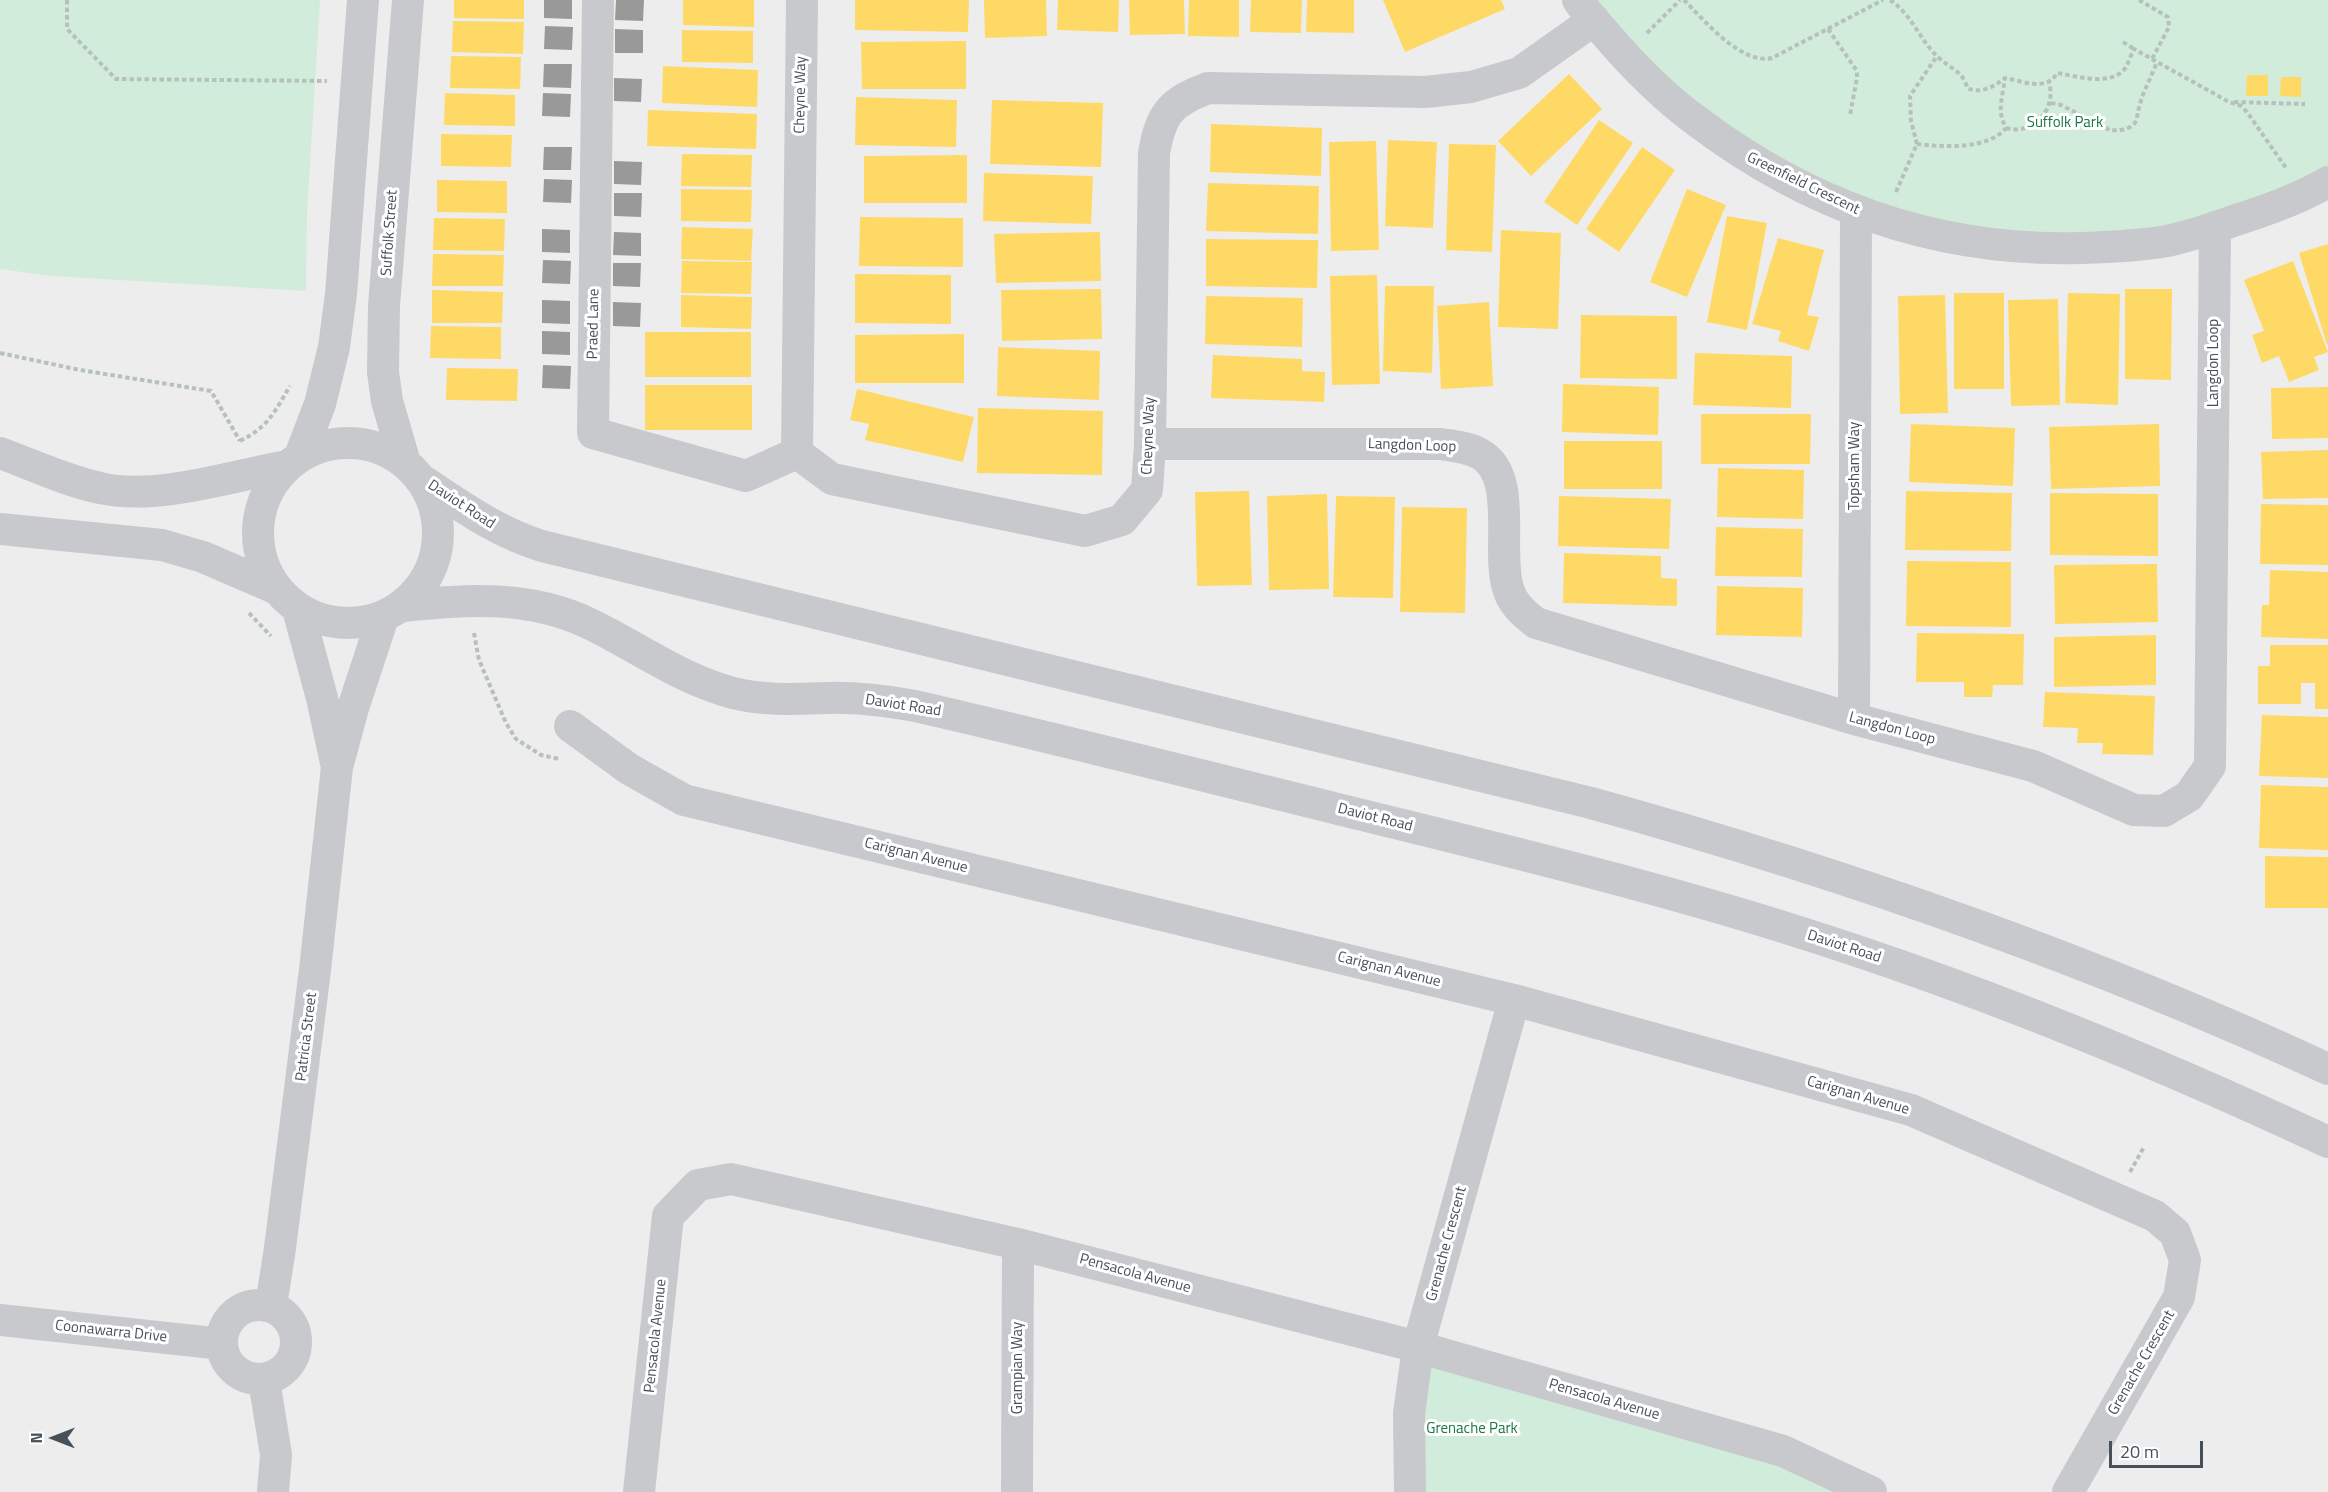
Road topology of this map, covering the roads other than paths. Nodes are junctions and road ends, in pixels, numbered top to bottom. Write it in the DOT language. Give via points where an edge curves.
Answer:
graph roads {
  1 [pos="363,0"];
  2 [pos="408,0"];
  3 [pos="598,0"];
  4 [pos="802,0"];
  5 [pos="1586,10"];
  6 [pos="2328,182"];
  7 [pos="1856,212"];
  8 [pos="2215,227"];
  9 [pos="1150,444"];
  10 [pos="0,453"];
  11 [pos="797,453"];
  12 [pos="293,461"];
  13 [pos="412,471"];
  14 [pos="0,529"];
  15 [pos="275,588"];
  16 [pos="298,609"];
  17 [pos="392,611"];
  18 [pos="1854,719"];
  19 [pos="570,726"];
  20 [pos="337,767"];
  21 [pos="1514,1000"];
  22 [pos="2328,1069"];
  23 [pos="2328,1142"];
  24 [pos="1018,1244"];
  25 [pos="2185,1260"];
  26 [pos="271,1306"];
  27 [pos="0,1320"];
  28 [pos="222,1344"];
  29 [pos="1418,1347"];
  30 [pos="264,1380"];
  31 [pos="273,1492"];
  32 [pos="639,1492"];
  33 [pos="1017,1492"];
  34 [pos="1410,1492"];
  35 [pos="1871,1492"];
  36 [pos="2068,1492"];
  1 -- 12 [label="street" via="334,346 320,404"];
  2 -- 13 [label="street, Suffolk Street" via="384,306 383,372 387,401"];
  3 -- 11 [label="street, Praed Lane" via="593,433 746,476"];
  4 -- 11 [label="street, Cheyne Way"];
  5 -- 7 [label="street, Greenfield Crescent" via="1633,67 1733,149"];
  5 -- 9 [label="street, Cheyne Way" via="1519,73 1471,87 1425,92 1208,88 1183,98 1166,114 1157,132 1154,153"];
  6 -- 8 [label="street, Greenfield Crescent" via="2275,207"];
  7 -- 8 [label="street, Greenfield Crescent" via="1929,234 2035,248 2168,241"];
  7 -- 18 [label="street, Topsham Way"];
  8 -- 18 [label="street, Langdon Loop" via="2210,766 2188,796 2164,811 2134,810 2033,766"];
  9 -- 11 [label="street, Cheyne Way" via="1147,490 1122,520 1085,531 832,479"];
  9 -- 18 [label="street, Langdon Loop" via="1440,444 1482,454 1494,465 1502,484 1508,588 1520,610 1536,623"];
  10 -- 12 [label="street" via="101,489 130,491 165,490"];
  12 -- 13 [label="street" via="330,444 362,444 384,451"];
  12 -- 15 [label="street" via="272,483 262,503 258,525 258,547"];
  13 -- 17 [label="street" via="430,497 438,539 426,578 416,593"];
  13 -- 22 [label="street, Daviot Road" via="490,525 542,546 1580,800 1748,847 1903,897 2056,953 2207,1014"];
  14 -- 15 [label="street" via="162,545 203,557"];
  15 -- 16 [label="street"];
  16 -- 17 [label="street" via="318,619 340,623 362,623"];
  16 -- 20 [label="street, Patricia Street"];
  17 -- 20 [label="street, Patricia Street" via="353,708"];
  17 -- 23 [label="street, Daviot Road" via="473,600 535,605 590,624 674,670 734,693 765,699 857,699 915,706 1652,888 1828,942 2022,1010 2192,1080"];
  19 -- 21 [label="street, Carignan Avenue" via="630,769 684,800"];
  20 -- 26 [label="street, Patricia Street" via="314,981"];
  21 -- 25 [label="street, Carignan Avenue" via="1911,1110 2155,1216 2175,1233"];
  21 -- 29 [label="street, Grenache Crescent"];
  24 -- 29 [label="street, Pensacola Avenue"];
  24 -- 32 [label="street, Pensacola Avenue" via="731,1179 698,1185 668,1216"];
  24 -- 33 [label="street, Grampian Way"];
  25 -- 36 [label="street, Grenache Crescent" via="2179,1297"];
  26 -- 28 [label="street" via="257,1305 231,1317"];
  26 -- 30 [label="street" via="292,1325 295,1353 289,1366"];
  27 -- 28 [label="street, Coonawarra Drive"];
  28 -- 30 [label="street" via="223,1354 235,1371"];
  29 -- 34 [label="street, Grenache Crescent" via="1408,1414"];
  29 -- 35 [label="street, Pensacola Avenue" via="1783,1451"];
  30 -- 31 [label="street" via="276,1455"];
}
